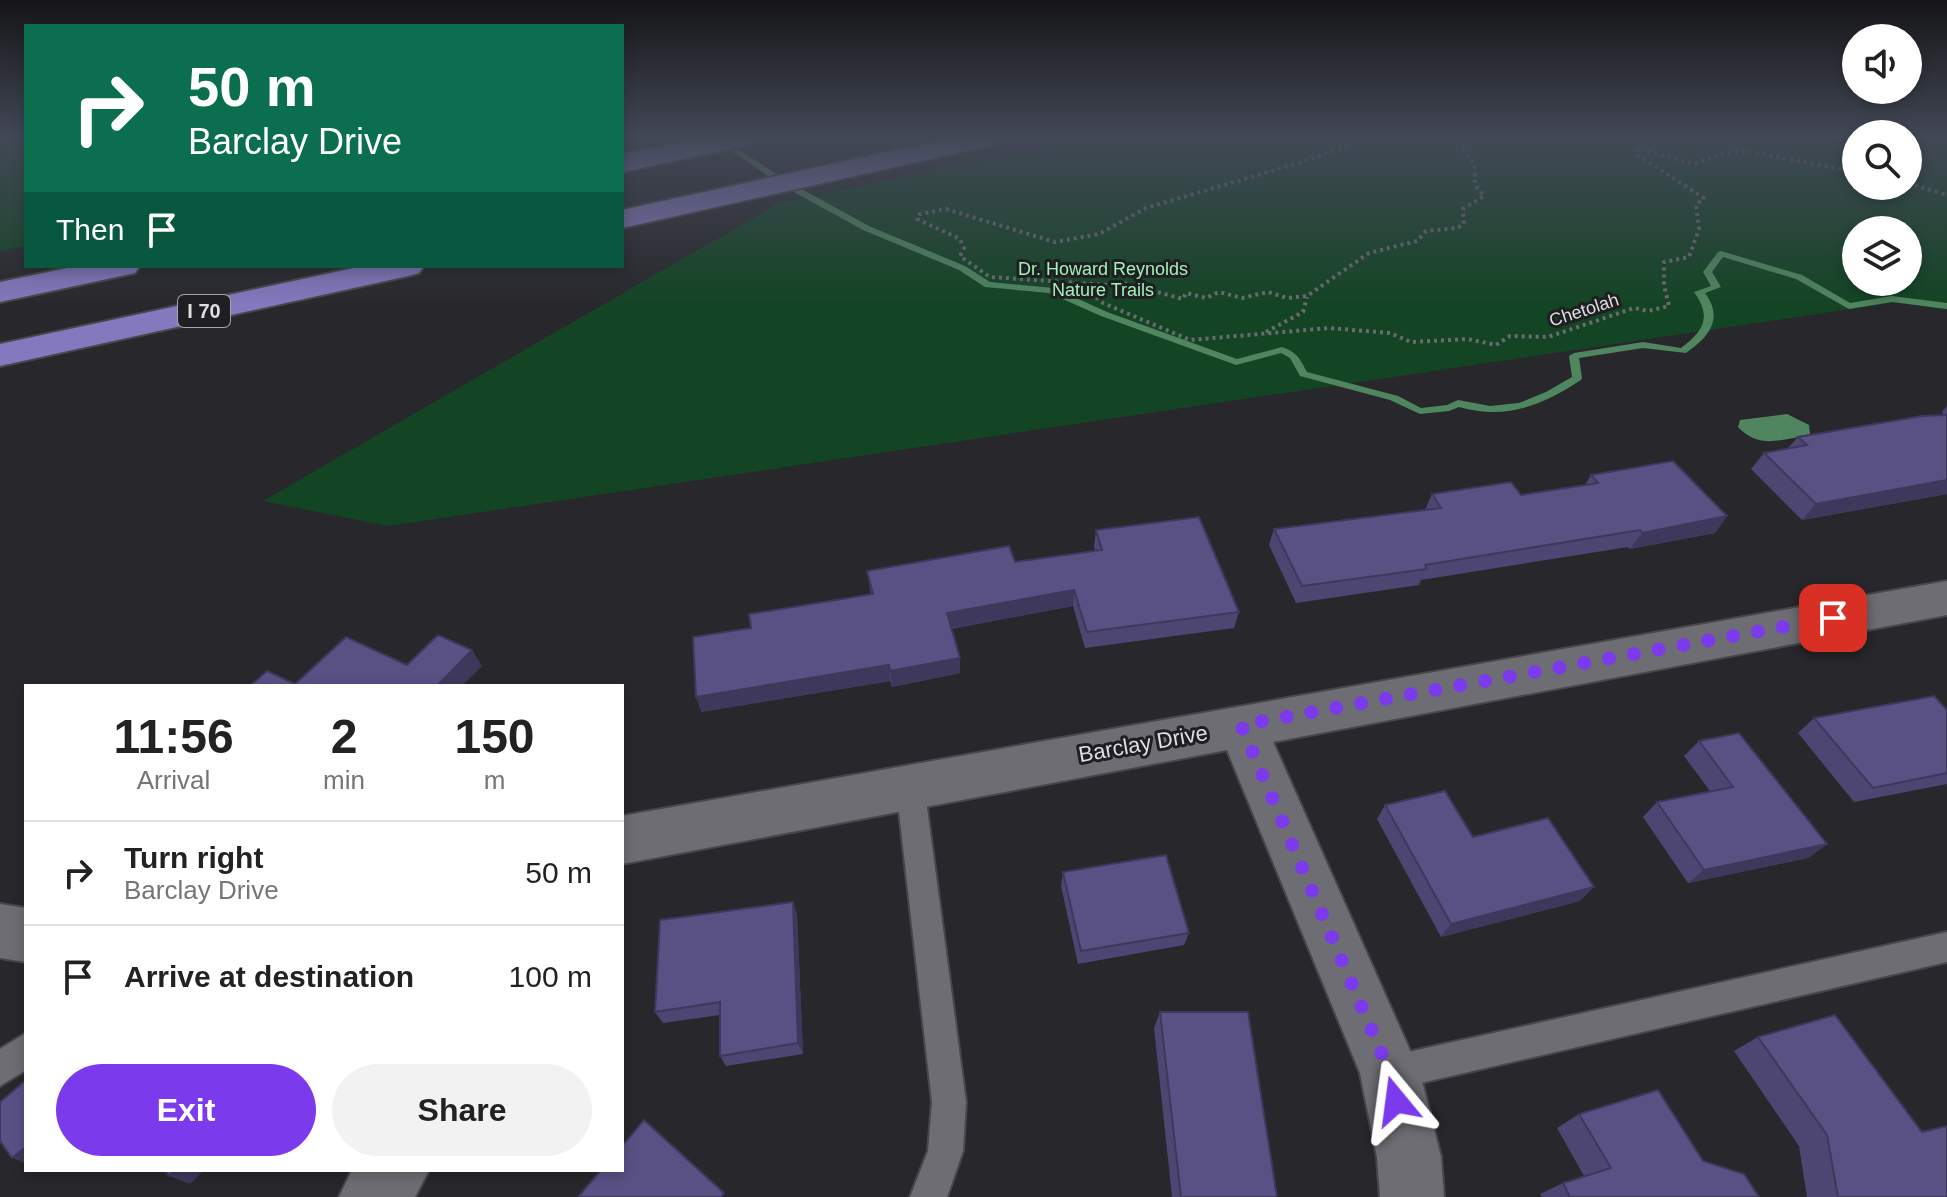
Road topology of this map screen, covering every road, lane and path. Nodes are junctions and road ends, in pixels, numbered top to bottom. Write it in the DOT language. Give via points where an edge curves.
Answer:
graph roads {
  1 [pos="731,195"];
  2 [pos="1191,195"];
  3 [pos="1483,195"];
  4 [pos="1699,195"];
  5 [pos="624,219"];
  6 [pos="114,268"];
  7 [pos="399,268"];
  8 [pos="1079,283"];
  9 [pos="0,292"];
  10 [pos="1307,296"];
  11 [pos="1261,334"];
  12 [pos="0,355"];
  13 [pos="1947,598"];
  14 [pos="1241,725"];
  15 [pos="910,785"];
  16 [pos="624,840"];
  17 [pos="0,931"];
  18 [pos="24,935"];
  19 [pos="1947,947"];
  20 [pos="24,1051"];
  21 [pos="0,1070"];
  22 [pos="1390,1073"];
  23 [pos="395,1172"];
  24 [pos="371,1197"];
  25 [pos="928,1197"];
  26 [pos="1412,1197"];
  1 -- 5 [label="highway"];
  2 -- 8 [label="path" via="1146,208 1099,234 1055,242 946,209 917,219 960,239 960,256 990,277"];
  3 -- 10 [label="path" via="1463,209 1464,224 1426,231 1417,241 1369,253"];
  4 -- 11 [label="path, Chetolah" via="1704,198 1696,205 1699,229 1689,257 1664,262 1669,306 1634,308 1548,337 1510,336 1496,345 1468,339 1411,342 1390,333 1329,328"];
  6 -- 9 [label="highway"];
  7 -- 12 [label="highway, I 70"];
  8 -- 10 [label="path" via="1120,282 1183,299 1186,293 1206,298 1219,292 1242,298 1268,292 1287,298"];
  8 -- 11 [label="path, Chetolah" via="1103,303 1190,340"];
  10 -- 11 [label="path" via="1303,312"];
  13 -- 14 [label="street, Barclay Drive"];
  14 -- 15 [label="street, Barclay Drive"];
  14 -- 22 [label="street"];
  15 -- 16 [label="street, Barclay Drive"];
  15 -- 25 [label="lane" via="949,1102 948,1144"];
  17 -- 18 [label="street"];
  19 -- 22 [label="lane"];
  20 -- 21 [label="lane"];
  22 -- 26 [label="street" via="1409,1157"];
  23 -- 24 [label="street"];
}
